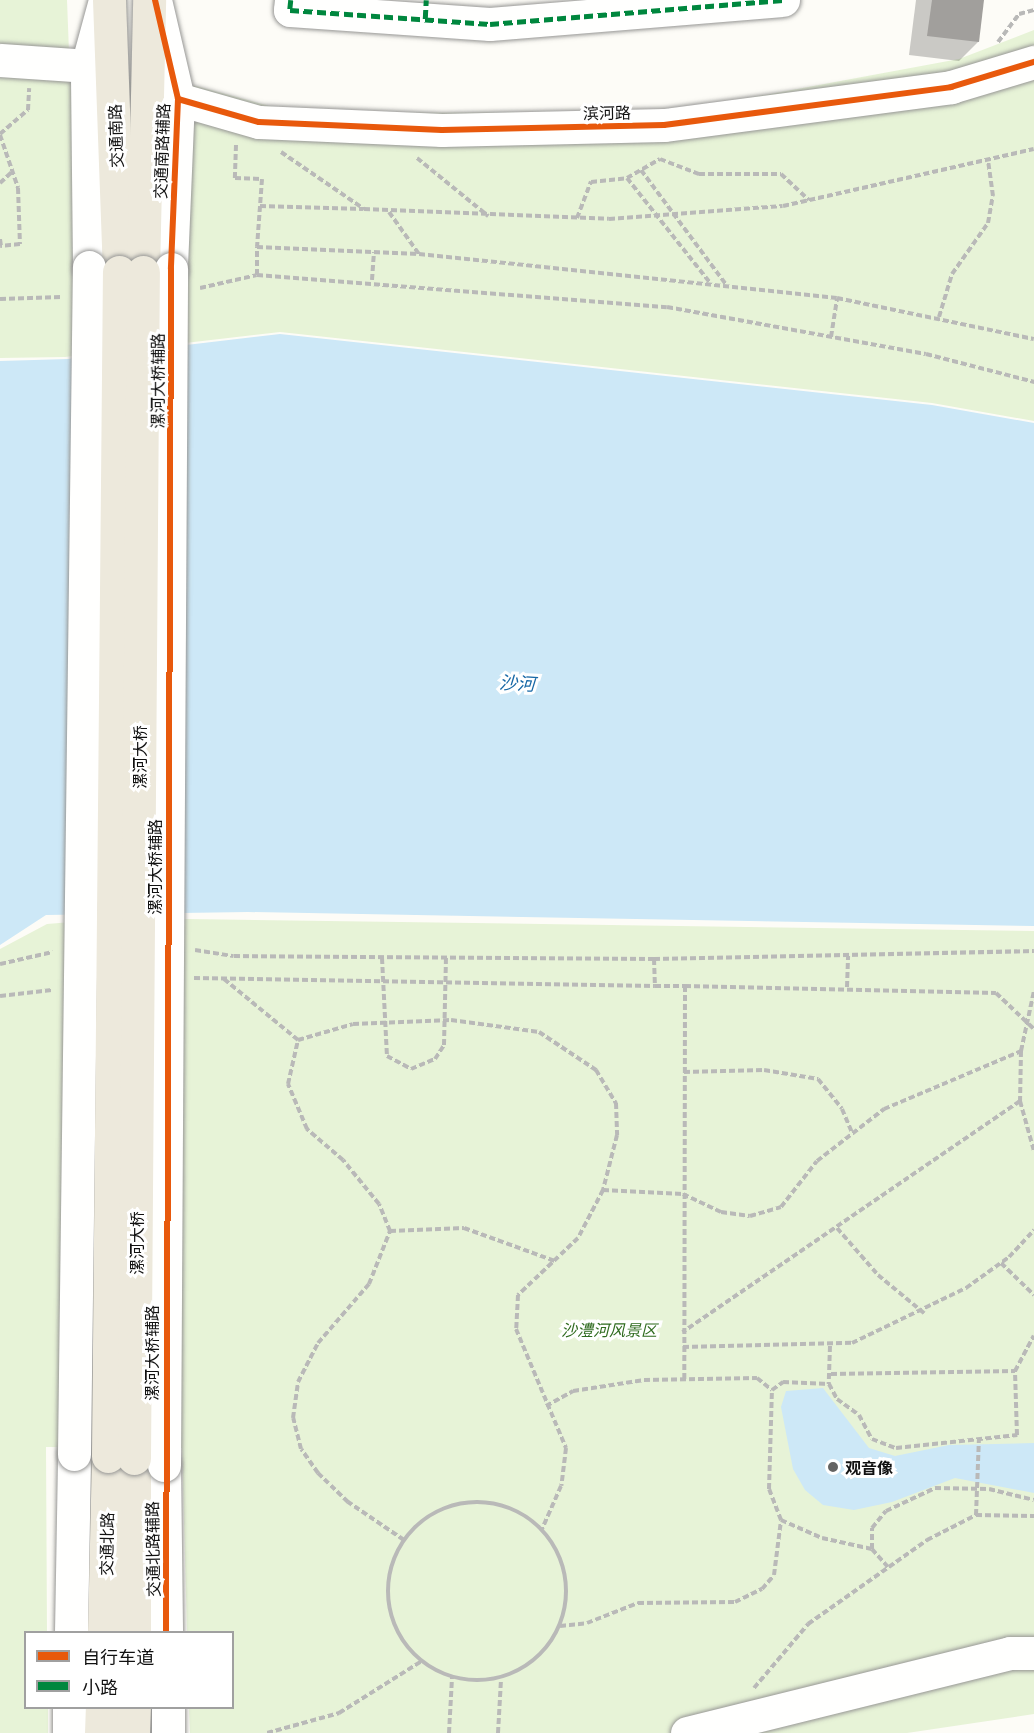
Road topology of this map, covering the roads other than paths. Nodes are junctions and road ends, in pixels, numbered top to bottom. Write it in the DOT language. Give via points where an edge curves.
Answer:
graph roads {
  1 [pos="107,0"];
  2 [pos="149,0"];
  3 [pos="155,0"];
  4 [pos="291,0"];
  5 [pos="783,0"];
  6 [pos="425,10"];
  7 [pos="15,61"];
  8 [pos="1034,62"];
  9 [pos="87,66"];
  10 [pos="178,99"];
  11 [pos="142,274"];
  12 [pos="136,1460"];
  13 [pos="71,1631"];
  14 [pos="104,1631"];
  15 [pos="134,1631"];
  16 [pos="166,1631"];
  17 [pos="1034,1653"];
  18 [pos="69,1709"];
  19 [pos="102,1709"];
  20 [pos="134,1709"];
  21 [pos="168,1709"];
  22 [pos="69,1733"];
  23 [pos="101,1733"];
  24 [pos="134,1733"];
  25 [pos="168,1733"];
  26 [pos="687,1733"];
  1 -- 9 [label="street"];
  1 -- 11 [label="main road, 交通南路"];
  2 -- 11 [label="main road, 交通南路"];
  3 -- 10 [label="street, 交通南路辅路"];
  4 -- 6 [label="street" via="290,10"];
  5 -- 6 [label="street" via="490,24"];
  7 -- 9 [label="street"];
  8 -- 10 [label="street, 滨河路" via="951,87 664,125 442,130 259,122"];
  9 -- 11 [label="street"];
  10 -- 11 [label="street, 交通南路辅路"];
  11 -- 12 [label="main road, 漯河大桥, bridge"];
  11 -- 13 [label="street, bridge" via="74,1454"];
  12 -- 14 [label="main road, 交通北路"];
  12 -- 15 [label="main road, 交通北路"];
  12 -- 16 [label="street, 交通北路辅路"];
  17 -- 26 [label="street" via="1010,1653 730,1719"];
  18 -- 22 [label="street"];
  19 -- 23 [label="main road"];
  20 -- 24 [label="main road"];
  21 -- 25 [label="street"];
}
